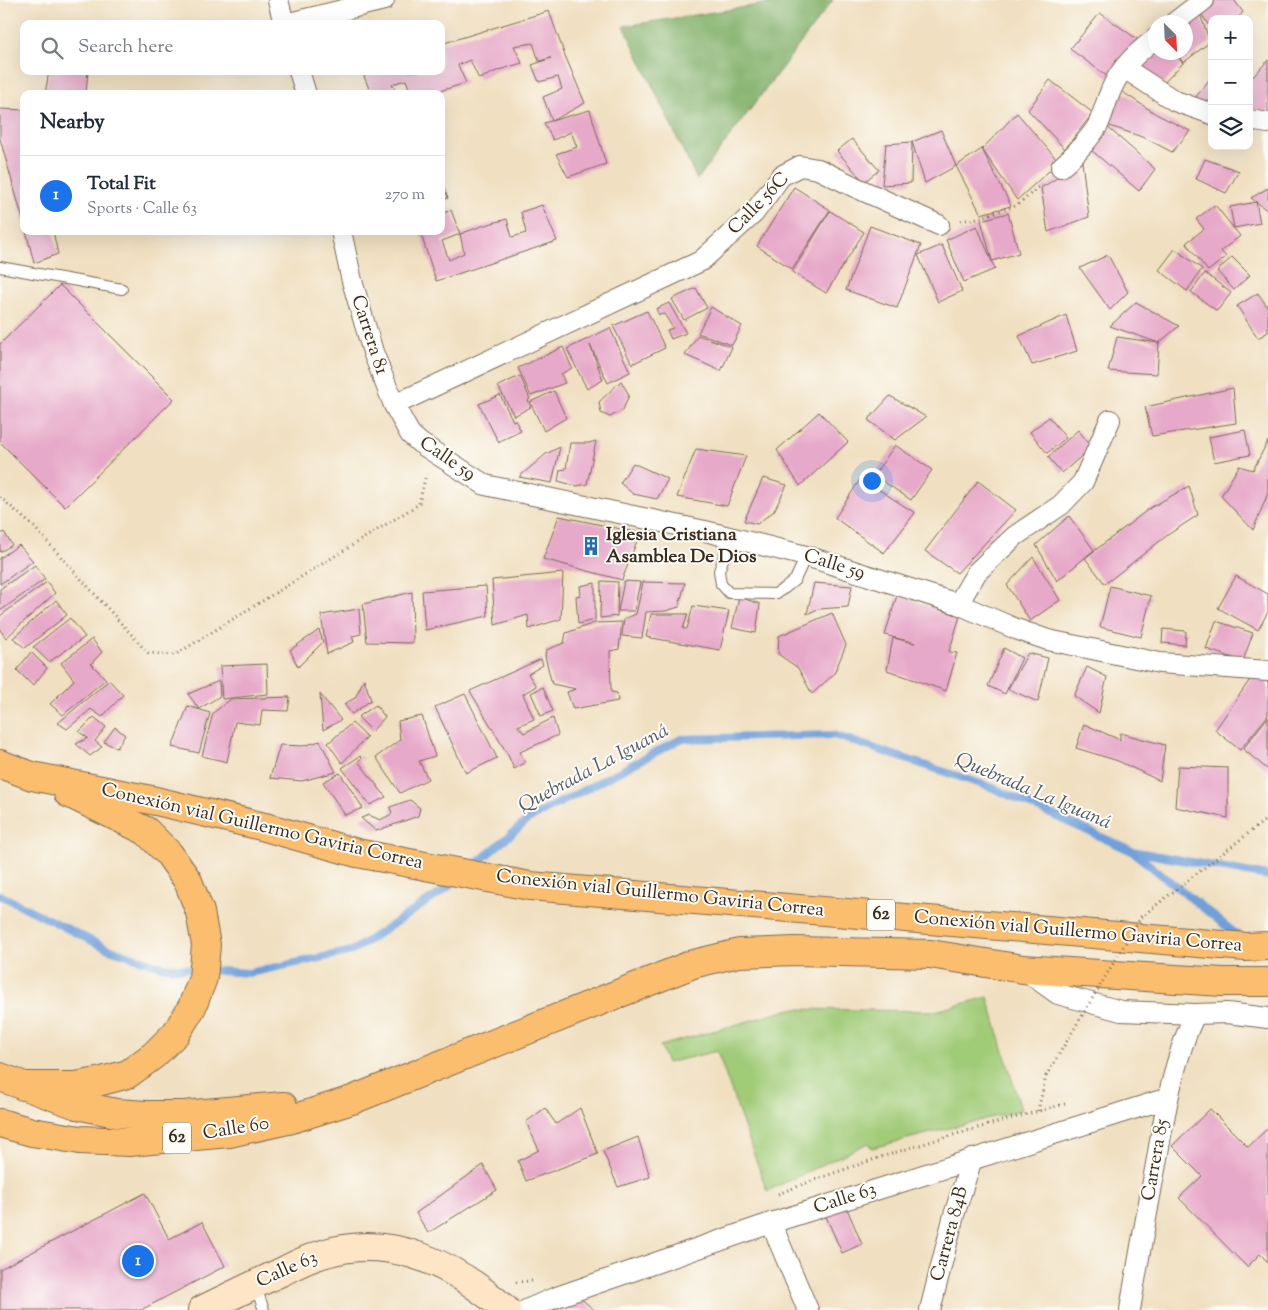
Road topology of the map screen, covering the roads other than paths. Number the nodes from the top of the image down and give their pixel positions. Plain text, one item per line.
1 (278, 0) edge
2 (384, 0) edge
3 (1204, 0) edge
4 (1184, 15) edge
5 (284, 20) edge
6 (302, 20) edge
7 (1148, 44) edge
8 (1124, 68) junction
9 (300, 75) edge
10 (305, 90) edge
11 (1208, 113) edge
12 (1253, 121) edge
13 (1268, 123) edge
14 (1061, 167) road end
15 (939, 225) road end
16 (342, 235) edge
17 (0, 267) edge
18 (122, 290) dead end
19 (394, 405) junction
20 (1110, 420) dead end
21 (410, 434) joint
22 (732, 537) junction
23 (806, 556) junction
24 (958, 604) junction
25 (1268, 671) edge
26 (0, 744) edge
27 (0, 764) edge
28 (32, 776) junction
29 (1268, 946) edge
30 (1023, 969) junction
31 (1268, 982) edge
32 (1195, 1014) junction
33 (1268, 1018) edge
34 (11, 1082) edge
35 (1168, 1098) junction
36 (352, 1100) junction
37 (0, 1122) edge
38 (972, 1159) junction
39 (771, 1223) junction
40 (255, 1284) junction
41 (202, 1310) edge
42 (264, 1310) edge
43 (506, 1310) edge
44 (526, 1310) edge
45 (808, 1310) edge
46 (930, 1310) edge
47 (1130, 1310) edge

1 - 5 street
2 - 6 street
3 - 4 street
7 - 8 street
8 - 11 street
8 - 14 street
9 - 10 street
12 - 13 street
15 - 19 street, Calle 56C
16 - 19 street, Carrera 81
17 - 18 lane
19 - 21 street, Carrera 81
20 - 24 street
21 - 22 street, Calle 59
22 - 23 street, Calle 59
22 - 23 lane
23 - 24 street, Calle 59
24 - 25 street, Calle 59
26 - 28 highway
27 - 28 highway, 62
28 - 29 highway, Conexión vial Guillermo Gaviria Correa / 62
28 - 34 highway
30 - 31 highway, Conexión vial Guillermo Gaviria Correa / 62
30 - 32 street
30 - 36 highway, Conexión vial Guillermo Gaviria Correa / 62
32 - 33 street
32 - 35 street, Carrera 85
34 - 36 highway
35 - 38 street, Calle 63
35 - 47 street, Carrera 85
36 - 37 highway, Calle 60 / 62
38 - 39 street, Calle 63
38 - 46 street, Carrera 84B
39 - 44 street, Calle 63
39 - 45 street
40 - 41 main road, Calle 63
40 - 42 lane
40 - 43 main road, Calle 63

